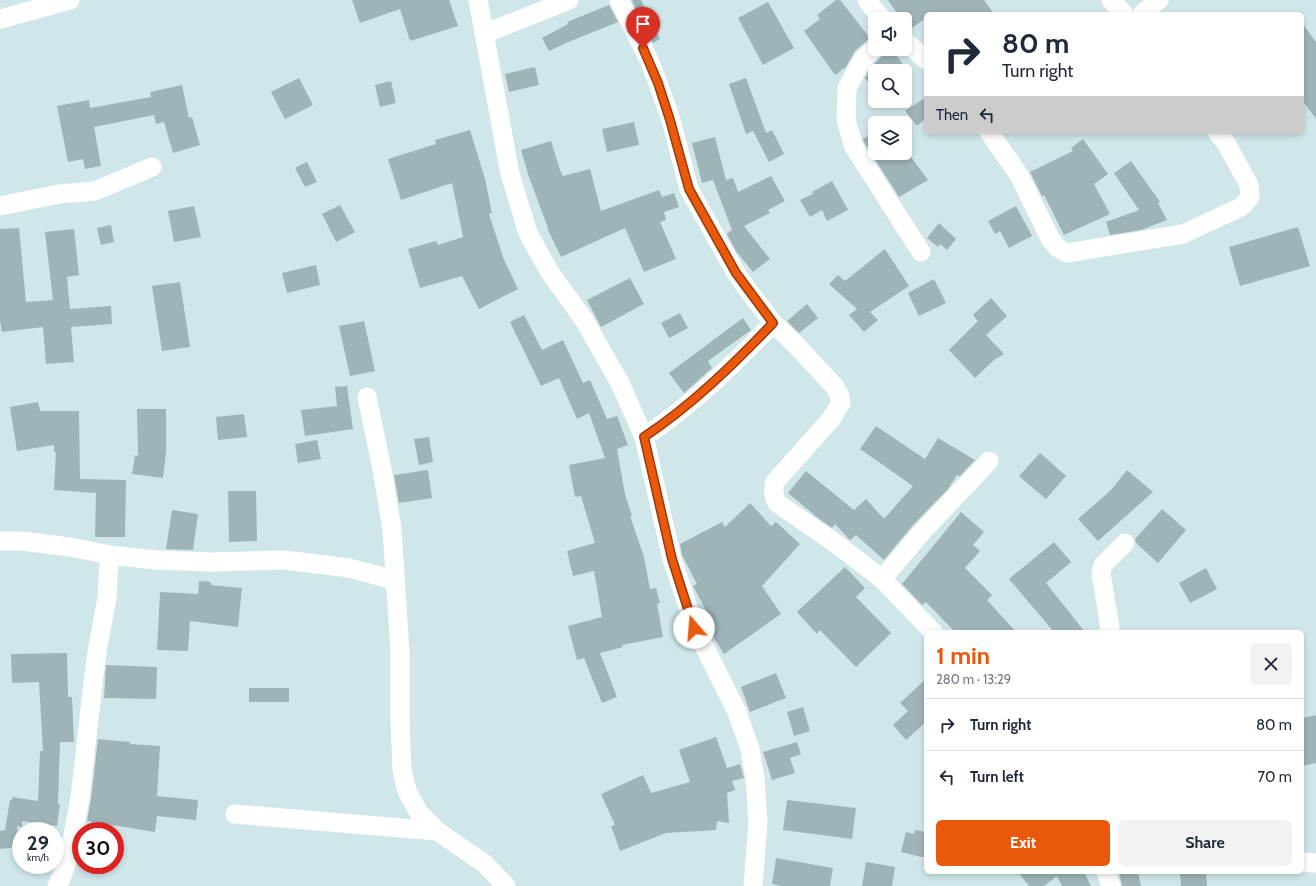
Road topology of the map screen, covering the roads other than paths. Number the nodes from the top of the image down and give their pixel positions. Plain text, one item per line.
1 (70, 0) edge
2 (478, 0) edge
3 (569, 0) edge
4 (619, 0) edge
5 (867, 0) edge
6 (1111, 0) edge
7 (1159, 0) edge
8 (875, 12) edge
9 (1122, 12) edge
10 (1144, 12) edge
11 (0, 19) edge
12 (484, 34) junction
13 (912, 47) edge
14 (868, 54) edge
15 (924, 58) edge
16 (990, 134) edge
17 (1219, 134) edge
18 (152, 167) dead end
19 (0, 206) edge
20 (920, 252) dead end
21 (773, 323) junction
22 (367, 397) dead end
23 (644, 437) junction
24 (989, 461) dead end
25 (0, 541) edge
26 (1125, 543) dead end
27 (110, 555) junction
28 (882, 579) junction
29 (394, 580) junction
30 (931, 630) edge
31 (1109, 630) edge
32 (235, 814) dead end
33 (437, 832) junction
34 (1304, 862) edge
35 (1316, 863) edge
36 (1107, 874) edge
37 (57, 886) edge
38 (506, 886) edge
39 (753, 886) edge
40 (1111, 886) edge

1 - 11 street
2 - 12 street
3 - 12 street
4 - 21 street
5 - 8 street
6 - 9 street
7 - 10 street
12 - 23 street
13 - 15 street
14 - 20 street
16 - 17 street
18 - 19 street
21 - 23 street
21 - 28 street
22 - 29 street
23 - 39 street
24 - 28 street
25 - 27 street
26 - 31 street
27 - 29 street
27 - 37 street
28 - 30 street
29 - 33 street
32 - 33 street
33 - 38 street
34 - 35 street
36 - 40 street

